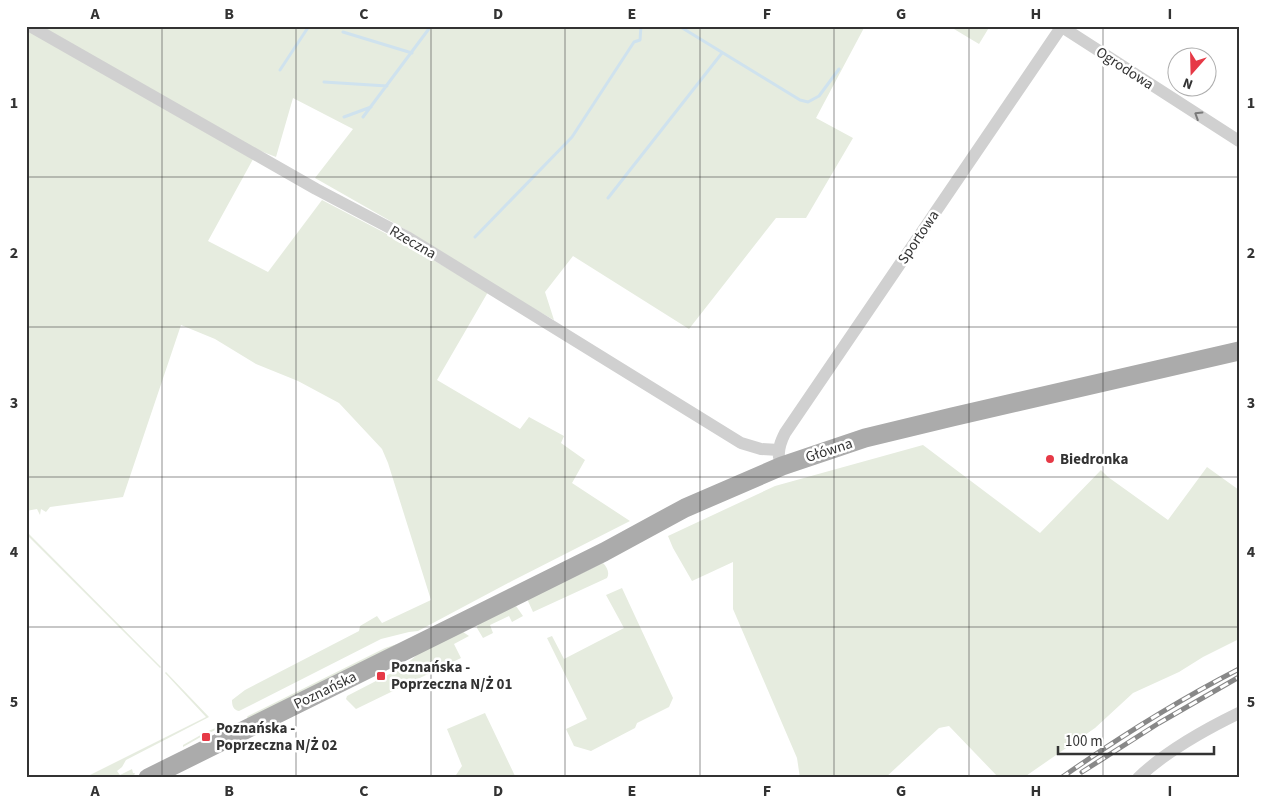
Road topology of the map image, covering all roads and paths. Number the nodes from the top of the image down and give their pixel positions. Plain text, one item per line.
1 (30, 26) edge
2 (1062, 27) edge
3 (1239, 141) edge
4 (1239, 351) edge
5 (780, 458) junction
6 (448, 630) joint
7 (1239, 712) edge
8 (148, 778) edge
9 (1138, 778) edge

1 - 5 street, Rzeczna
3 -> 2 street, Ogrodowa
2 - 5 street, Sportowa
4 - 5 main road, Główna
5 - 6 main road, Główna
6 - 8 main road, Poznańska
7 - 9 street

